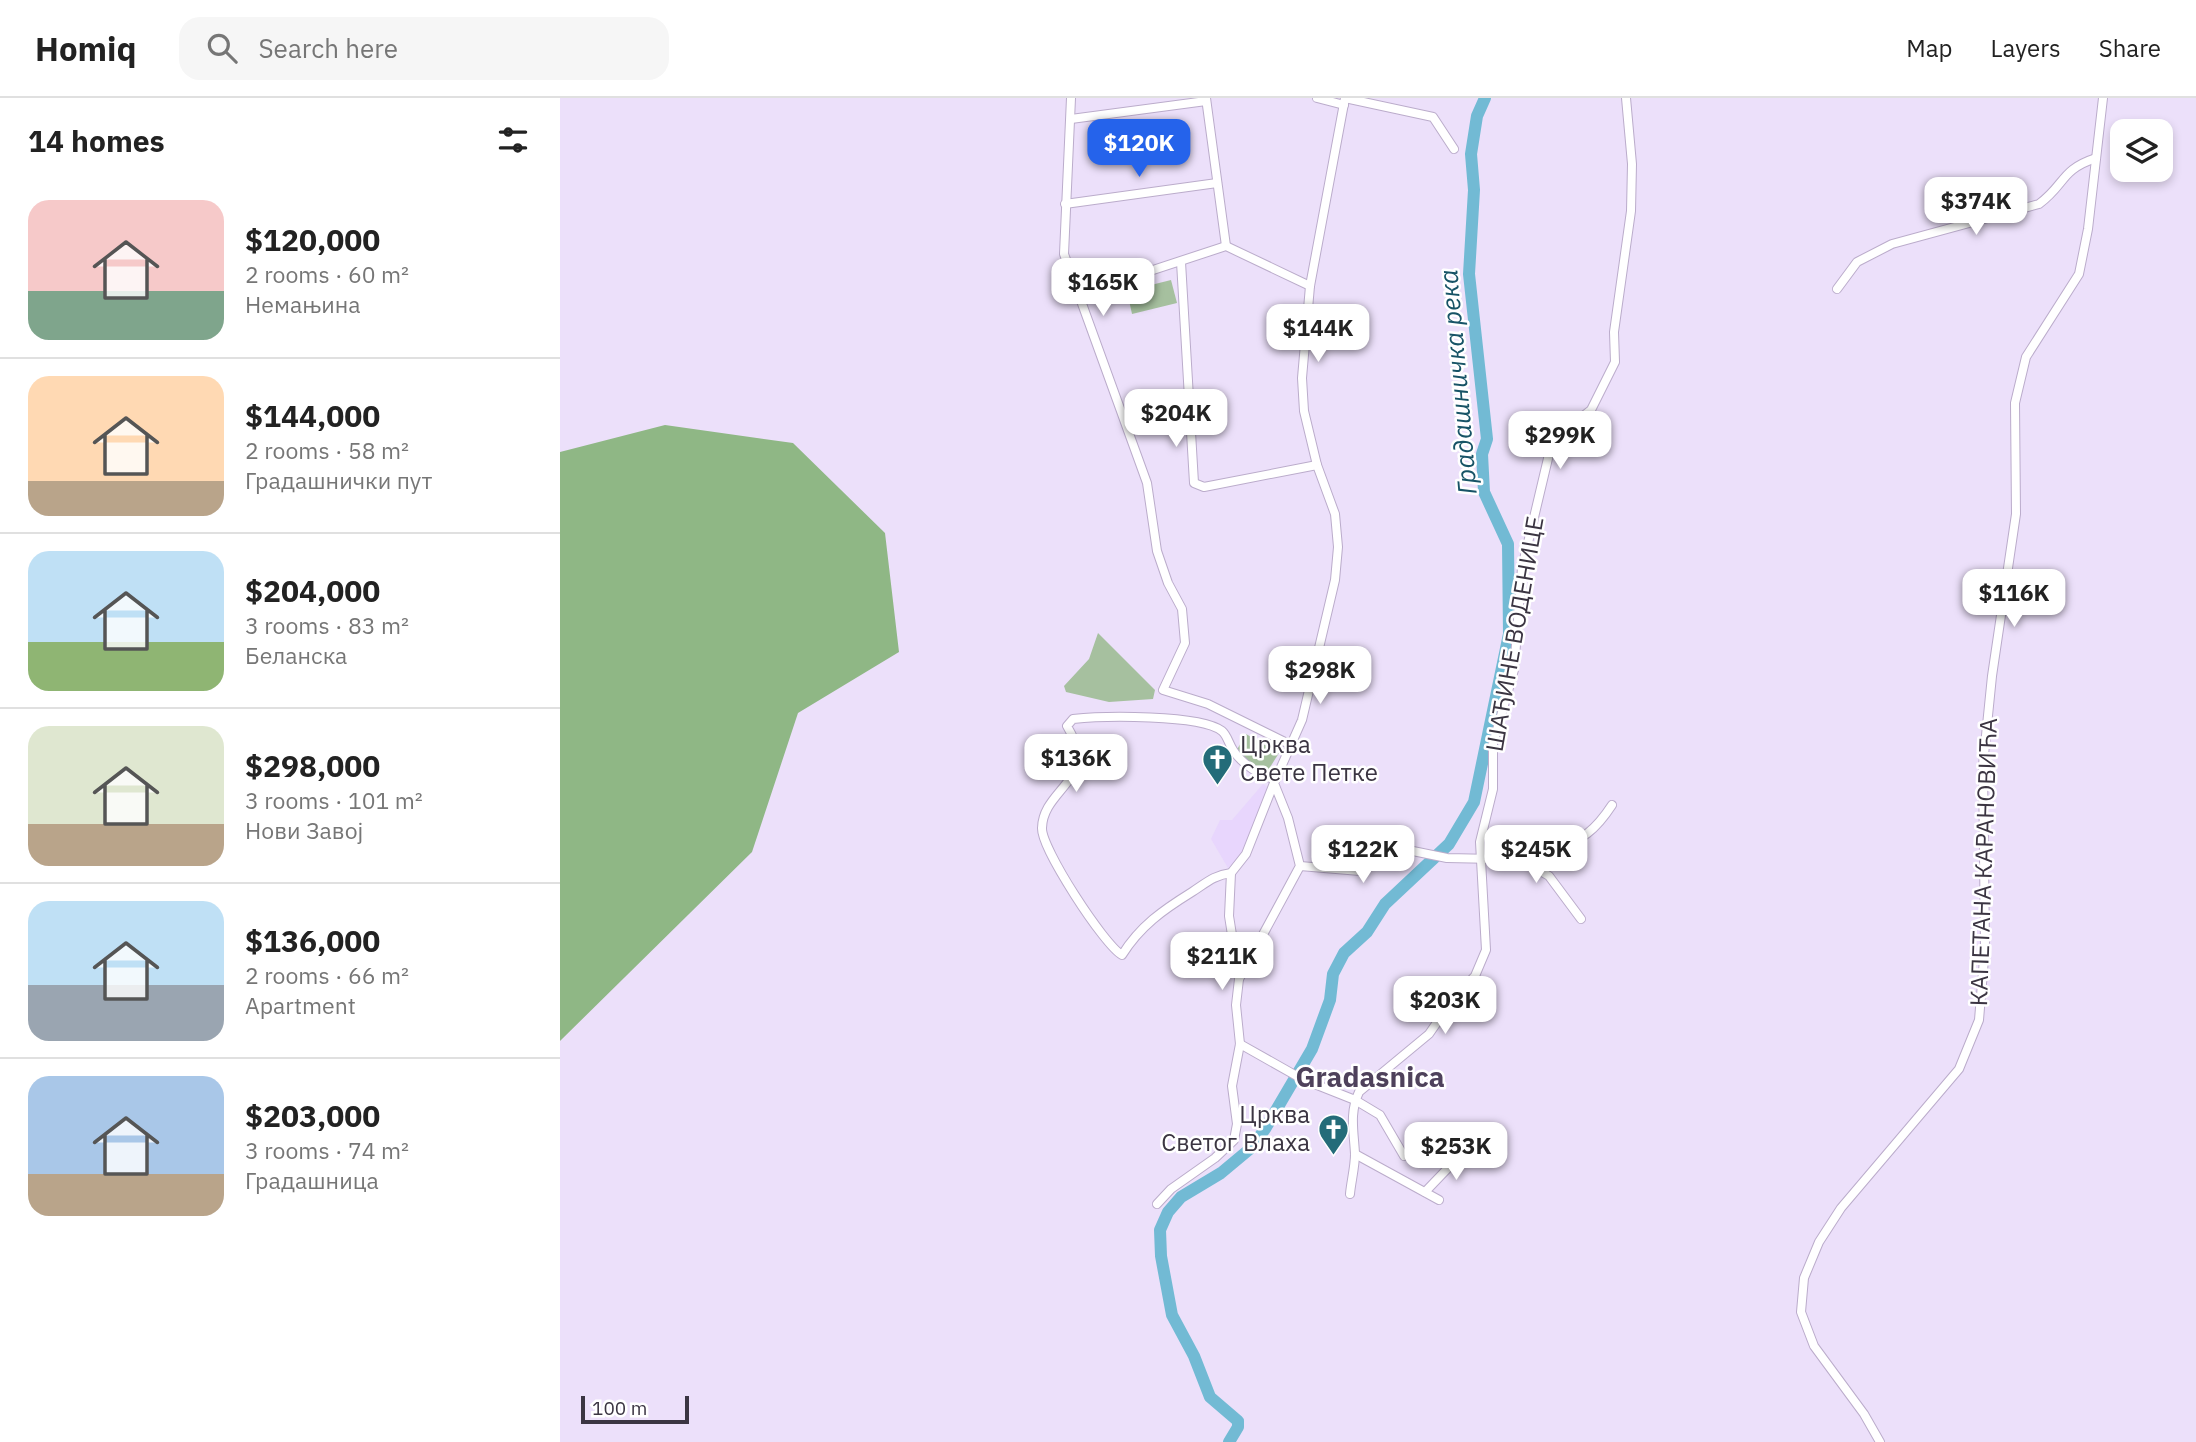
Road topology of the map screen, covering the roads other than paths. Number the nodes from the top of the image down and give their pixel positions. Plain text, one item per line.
1 (1071, 98) edge
2 (1317, 98) edge
3 (1626, 98) edge
4 (2103, 98) edge
5 (1206, 99) edge
6 (1345, 100) edge
7 (1071, 119) junction
8 (1454, 149) dead end
9 (2096, 158) junction
10 (1217, 183) junction
11 (1065, 204) junction
12 (1226, 246) junction
13 (1181, 262) junction
14 (1310, 286) junction
15 (1837, 289) dead end
16 (1077, 295) junction
17 (1317, 465) junction
18 (1292, 745) junction
19 (1275, 781) junction
20 (1612, 805) dead end
21 (1482, 860) junction
22 (1530, 865) junction
23 (1300, 866) junction
24 (1231, 873) junction
25 (1581, 919) dead end
26 (1239, 979) junction
27 (1240, 1044) junction
28 (1355, 1100) junction
29 (1451, 1151) dead end
30 (1355, 1154) junction
31 (1404, 1156) dead end
32 (1425, 1192) junction
33 (1350, 1194) dead end
34 (1439, 1200) dead end
35 (1157, 1203) dead end
36 (1880, 1442) edge

1 - 7 street
2 - 6 street
3 - 21 street, ШАЂИНЕ ВОДЕНИЦЕ
4 - 9 street, КАПЕТАНА КАРАНОВИЋА
5 - 7 street
5 - 10 street
6 - 8 street
6 - 14 street
7 - 11 street
9 - 15 street
9 - 36 street, КАПЕТАНА КАРАНОВИЋА
10 - 11 street
10 - 12 street
11 - 16 street
12 - 13 street
12 - 14 street
13 - 16 street
13 - 17 street
14 - 17 street
16 - 18 street
17 - 18 street
18 - 19 street
19 - 23 street
19 - 24 street
19 - 24 street
20 - 22 street
21 - 22 street
21 - 23 street
21 - 28 street, ШАЂИНЕ ВОДЕНИЦЕ
22 - 25 street
23 - 26 street
24 - 26 street
26 - 27 street
27 - 28 street
27 - 35 street
28 - 30 street
28 - 31 street
29 - 32 street
30 - 32 street
30 - 33 street
32 - 34 street

